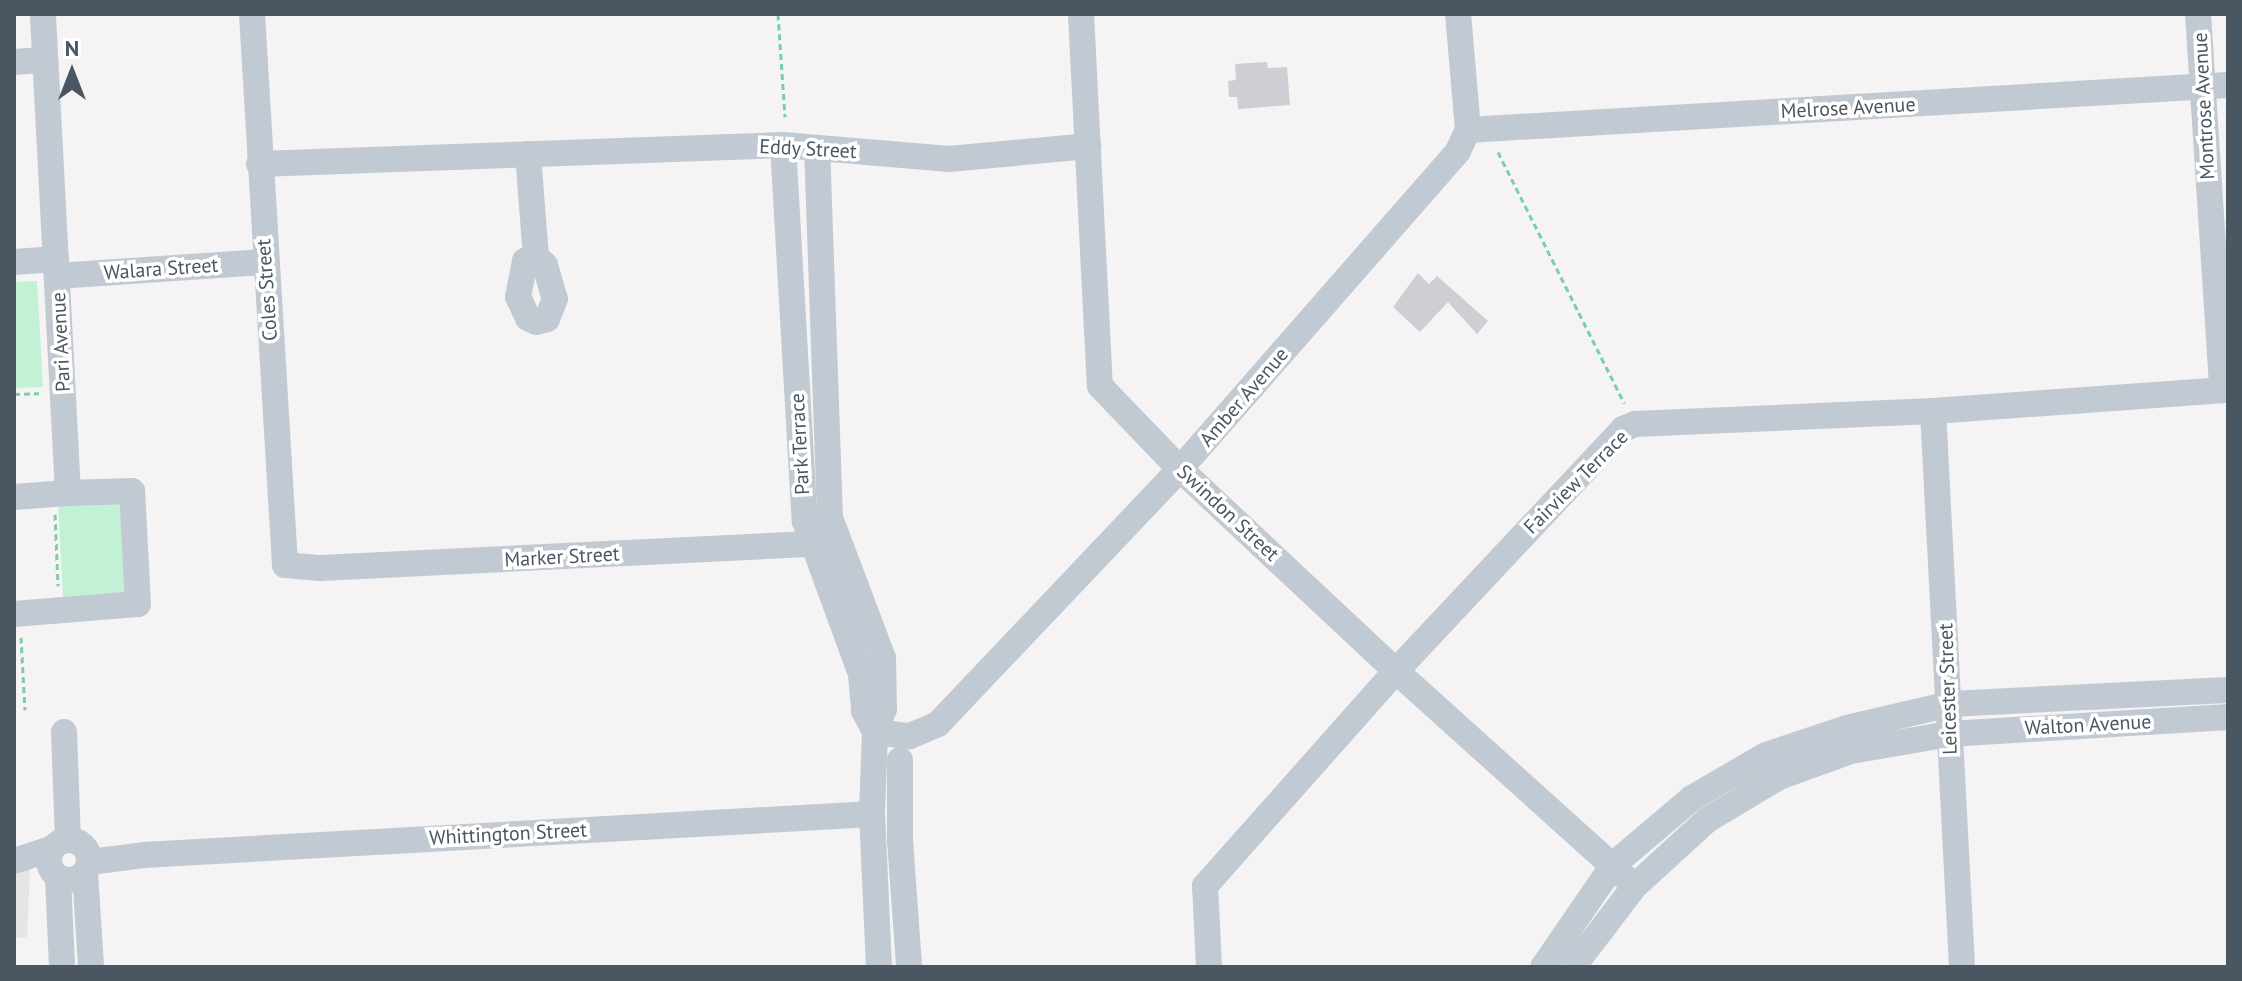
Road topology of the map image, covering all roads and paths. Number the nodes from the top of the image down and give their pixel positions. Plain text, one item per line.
1 (43, 14) edge
2 (252, 14) edge
3 (778, 14) edge
4 (1081, 14) edge
5 (1458, 14) edge
6 (2198, 14) edge
7 (45, 60) junction
8 (14, 62) edge
9 (2215, 86) edge
10 (785, 117) dead end
11 (1468, 130) junction
12 (783, 145) junction
13 (1088, 146) junction
14 (817, 149) junction
15 (1498, 152) dead end
16 (528, 154) junction
17 (259, 164) junction
18 (536, 257) dead end
19 (14, 262) edge
20 (265, 262) junction
21 (57, 268) junction
22 (2225, 390) edge
23 (1933, 411) junction
24 (1635, 424) junction
25 (1180, 469) junction
26 (61, 494) junction
27 (14, 497) edge
28 (838, 541) junction
29 (812, 547) junction
30 (285, 565) joint
31 (58, 610) junction
32 (17, 613) edge
33 (1396, 671) junction
34 (2228, 690) edge
35 (1950, 704) junction
36 (25, 710) dead end
37 (2228, 717) edge
38 (64, 732) dead end
39 (875, 732) junction
40 (1949, 734) junction
41 (900, 760) dead end
42 (872, 814) junction
43 (70, 859) junction
44 (14, 861) edge
45 (1613, 865) junction
46 (14, 868) edge
47 (1635, 886) junction
48 (906, 925) junction
49 (878, 926) junction
50 (62, 967) edge
51 (91, 967) edge
52 (879, 967) edge
53 (909, 967) edge
54 (1209, 967) edge
55 (1543, 967) edge
56 (1573, 967) edge
57 (1962, 967) edge

1 - 7 street, Pari Avenue
2 - 17 street, Coles Street
3 - 10 path
4 - 13 street, Swindon Street
5 - 11 street
6 - 9 street, Montrose Avenue
7 - 8 street
7 - 21 street, Pari Avenue
9 - 11 street, Melrose Avenue
9 - 22 street, Montrose Avenue
11 - 25 street, Amber Avenue
12 - 14 street, Eddy Street
12 - 16 street, Eddy Street
12 - 29 street, Park Terrace
13 - 14 street, Eddy Street
13 - 25 street, Swindon Street
14 - 28 street, Park Terrace
15 - 24 path
16 - 17 street, Eddy Street
16 - 18 street
17 - 20 street, Coles Street
19 - 21 street, Walara Street
20 - 21 street, Walara Street
20 - 30 street, Coles Street
21 - 26 street, Pari Avenue
22 - 23 street, Fairview Terrace
23 - 24 street, Fairview Terrace
23 - 35 street, Leicester Street
24 - 33 street, Fairview Terrace
25 - 33 street, Swindon Street
25 - 39 street, Amber Avenue
26 - 27 street
26 - 31 path
26 - 31 street
28 - 29 street, Marker Street
28 - 39 street, Park Terrace
29 - 30 street, Marker Street
29 - 39 street, Park Terrace
31 - 32 street
32 - 36 path
33 - 45 street, Swindon Street
33 - 54 street, Fairview Terrace
34 - 35 street, Walton Avenue
35 - 40 street, Leicester Street
35 - 45 street, Walton Avenue
37 - 40 street, Walton Avenue
38 - 43 street
39 - 42 street, Park Terrace
40 - 47 street, Walton Avenue
40 - 57 street, Leicester Street
41 - 48 street
42 - 43 street, Whittington Street
42 - 49 street, Park Terrace
43 - 44 street, Whittington Street
43 - 46 street, Whittington Street
43 - 50 street
43 - 51 street
45 - 47 street, Swindon Street
45 - 55 street, Walton Avenue
47 - 56 street, Walton Avenue
48 - 49 street
48 - 53 street
49 - 52 street, Park Terrace

